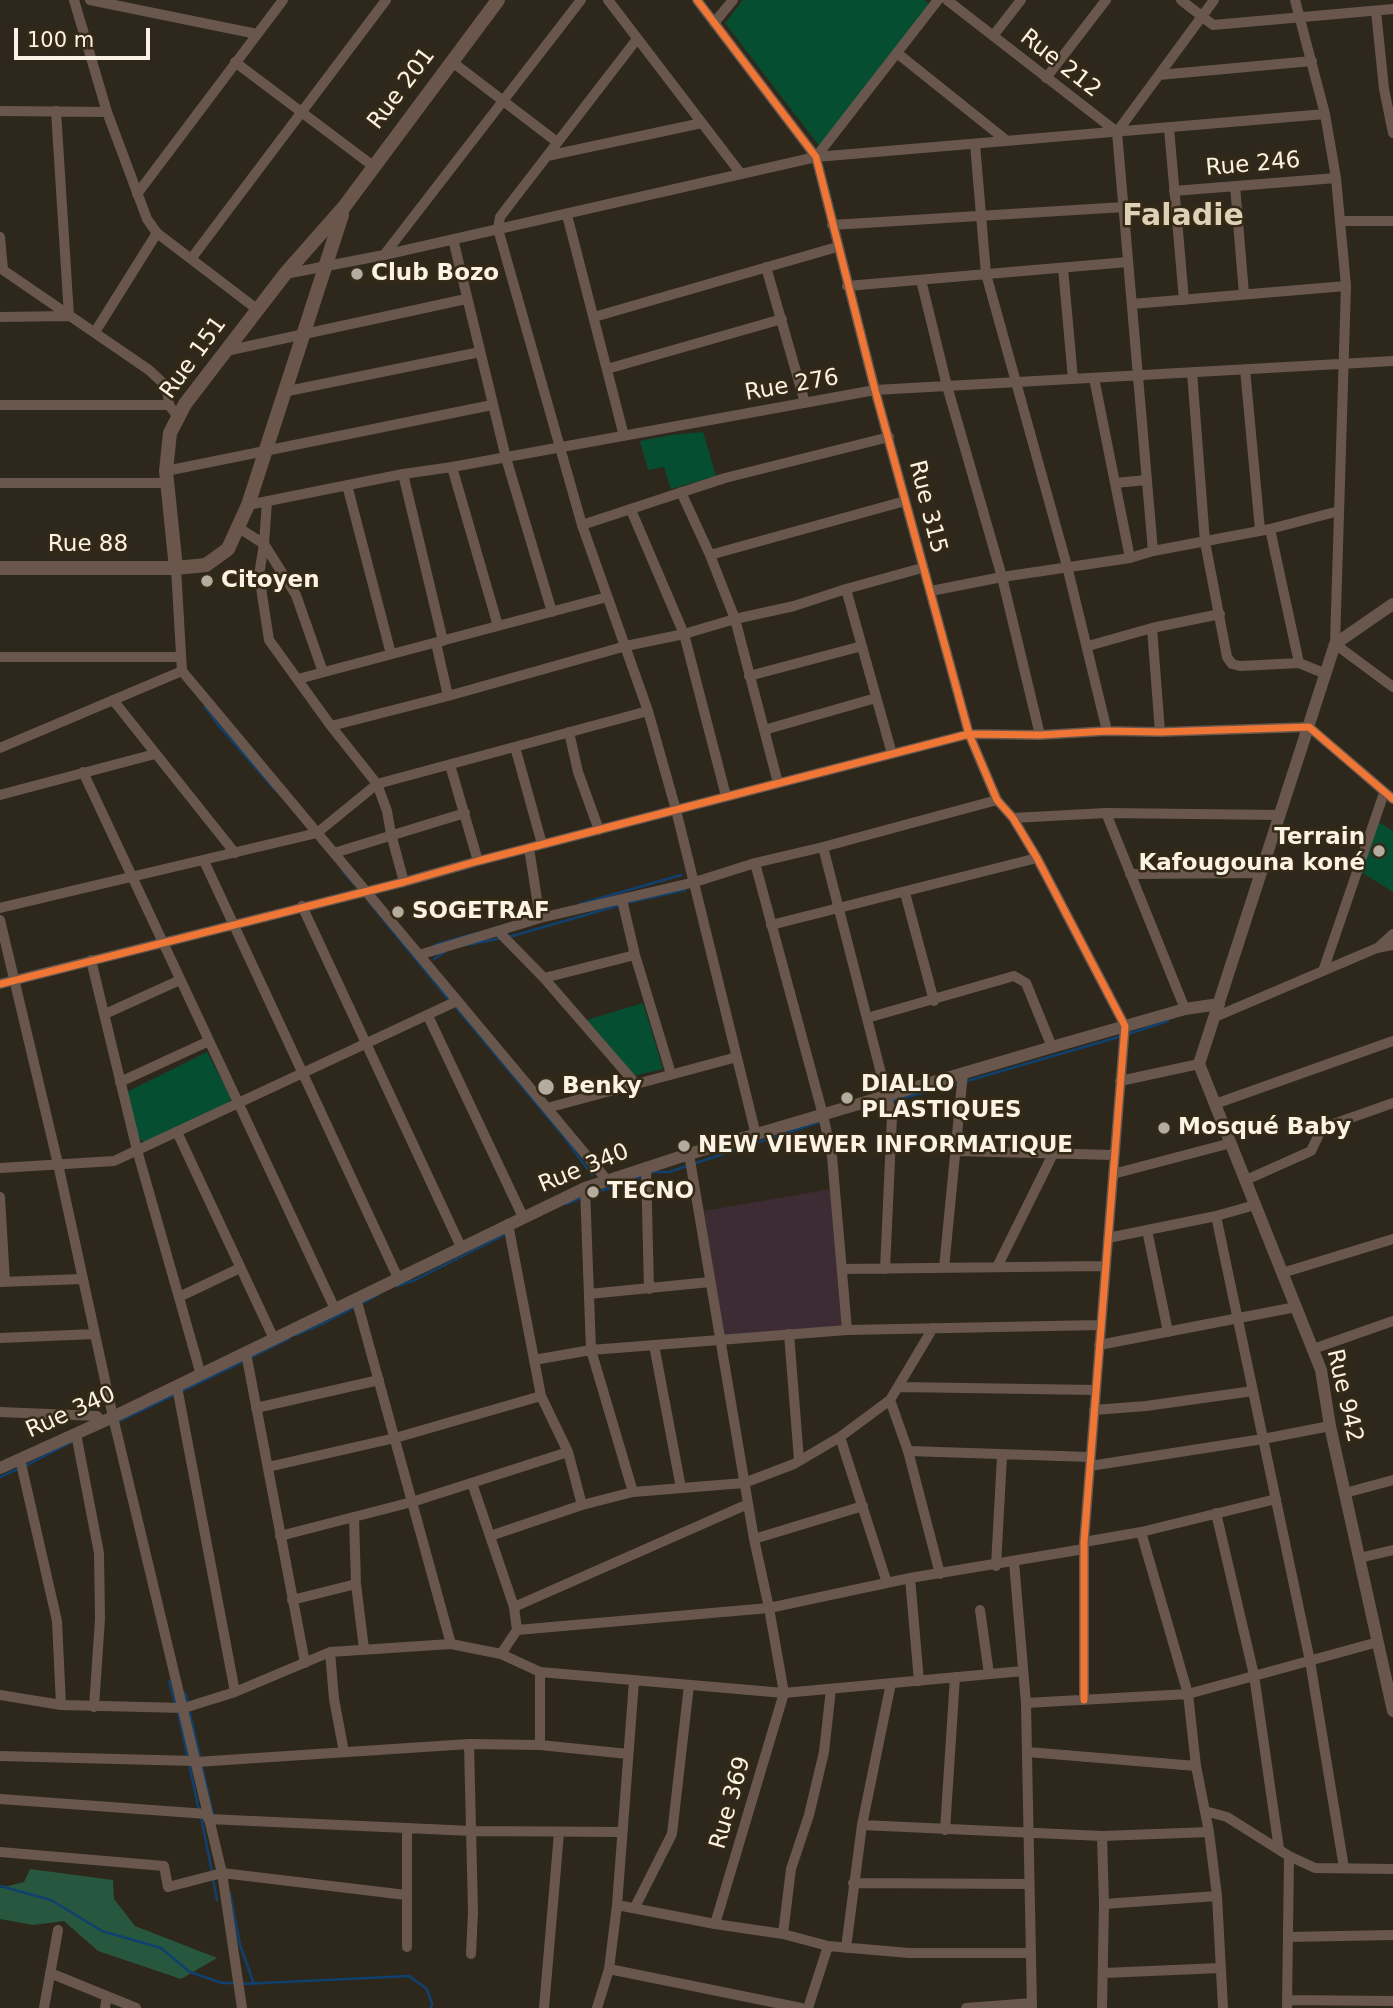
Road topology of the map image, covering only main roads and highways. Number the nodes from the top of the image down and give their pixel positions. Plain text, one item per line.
1 (498, 0) edge
2 (344, 207) junction
3 (0, 568) edge
4 (176, 568) junction

1 - 2 main road, Rue 201
2 - 4 main road, Rue 88
2 - 4 main road, Rue 151
3 - 4 main road, Rue 88

